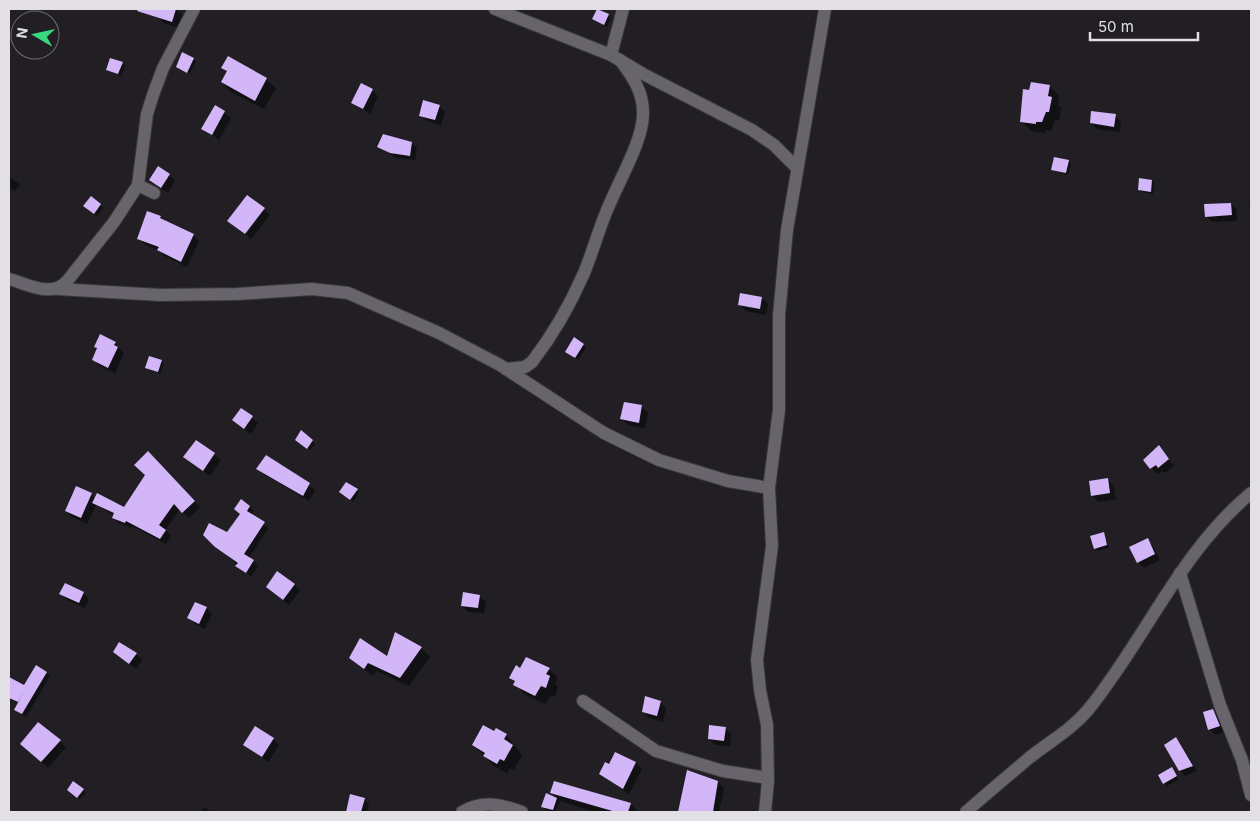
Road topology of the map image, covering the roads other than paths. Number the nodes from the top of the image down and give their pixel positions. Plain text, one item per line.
1 (194, 9) edge
2 (495, 9) edge
3 (623, 9) edge
4 (825, 9) edge
5 (615, 58) junction
6 (797, 168) junction
7 (138, 185) junction
8 (154, 193) dead end
9 (9, 279) edge
10 (58, 289) junction
11 (506, 369) junction
12 (769, 488) junction
13 (1251, 492) edge
14 (1180, 573) junction
15 (583, 701) dead end
16 (768, 778) junction
17 (1251, 795) edge
18 (462, 812) edge
19 (522, 812) edge
20 (765, 812) edge
21 (966, 812) edge

1 - 7 street
2 - 5 street
3 - 5 street
4 - 6 street
5 - 6 street
5 - 11 street
6 - 12 street
7 - 8 street
7 - 10 street
9 - 10 street
10 - 11 street
11 - 12 street
12 - 16 street
13 - 14 street
14 - 17 street
14 - 21 street
15 - 16 street
16 - 20 street
18 - 19 street

